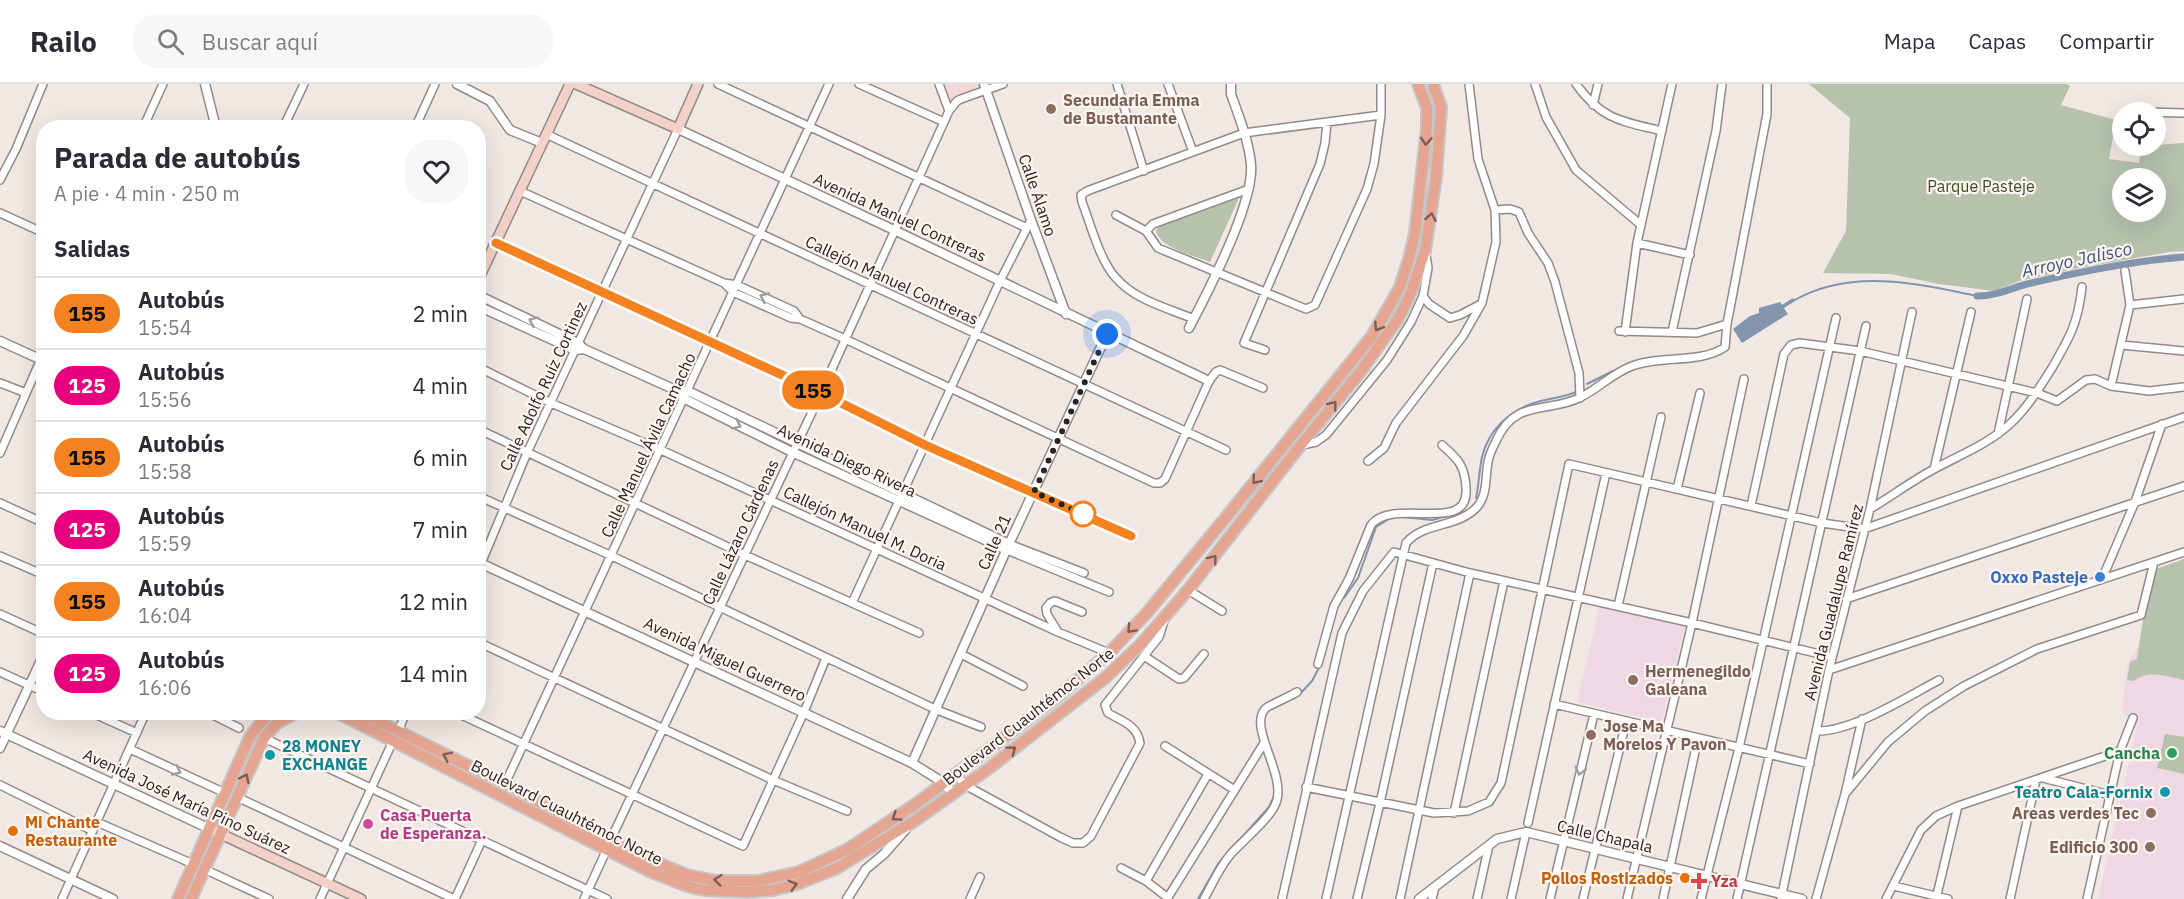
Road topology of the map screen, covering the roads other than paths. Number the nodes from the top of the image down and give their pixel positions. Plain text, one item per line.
1 (44, 84) edge
2 (163, 84) edge
3 (205, 84) edge
4 (304, 84) edge
5 (435, 84) edge
6 (457, 84) edge
7 (570, 84) edge
8 (576, 84) edge
9 (698, 84) edge
10 (718, 84) edge
11 (829, 84) edge
12 (860, 84) edge
13 (939, 84) edge
14 (1003, 84) edge
15 (1117, 84) edge
16 (1168, 84) edge
17 (1227, 84) edge
18 (1381, 84) edge
19 (1418, 84) edge
20 (1433, 84) edge
21 (1469, 84) edge
22 (1535, 84) edge
23 (1576, 84) edge
24 (1598, 84) edge
25 (1672, 84) edge
26 (1722, 84) edge
27 (1767, 84) edge
28 (985, 87) edge
29 (1593, 105) junction
30 (950, 111) junction
31 (2166, 113) edge
32 (2184, 113) edge
33 (1381, 115) junction
34 (147, 120) edge
35 (214, 120) edge
36 (288, 120) edge
37 (419, 120) edge
38 (944, 122) junction
39 (1327, 122) junction
40 (809, 126) junction
41 (678, 129) junction
42 (1662, 131) junction
43 (1244, 133) junction
44 (544, 139) junction
45 (1193, 152) junction
46 (1144, 171) junction
47 (919, 178) junction
48 (786, 179) junction
49 (0, 180) edge
50 (653, 184) junction
51 (1249, 189) junction
52 (520, 191) junction
53 (1495, 210) junction
54 (0, 213) edge
55 (1116, 214) dead end
56 (1029, 224) junction
57 (1641, 225) junction
58 (36, 229) edge
59 (894, 230) junction
60 (1146, 231) junction
61 (760, 234) junction
62 (627, 239) junction
63 (496, 243) junction
64 (1637, 243) junction
65 (1425, 251) junction
66 (1690, 255) junction
67 (486, 264) edge
68 (2126, 271) dead end
69 (1216, 272) junction
70 (1000, 281) junction
71 (869, 285) junction
72 (2082, 287) dead end
73 (735, 288) junction
74 (602, 292) junction
75 (1266, 293) junction
76 (1423, 296) junction
77 (486, 299) edge
78 (2027, 299) dead end
79 (2184, 299) edge
80 (1482, 303) junction
81 (2130, 305) junction
82 (486, 309) edge
83 (1912, 312) dead end
84 (1971, 312) dead end
85 (1066, 314) junction
86 (1836, 318) dead end
87 (1194, 319) junction
88 (1727, 324) junction
89 (1866, 326) dead end
90 (1189, 328) dead end
91 (1672, 332) junction
92 (976, 333) junction
93 (1107, 334) junction
94 (845, 339) junction
95 (0, 341) edge
96 (711, 343) junction
97 (2122, 345) junction
98 (579, 347) junction
99 (1830, 347) junction
100 (1265, 350) dead end
101 (1860, 351) junction
102 (2184, 351) edge
103 (36, 356) edge
104 (1902, 360) junction
105 (36, 371) edge
106 (486, 371) edge
107 (1956, 373) junction
108 (1744, 380) dead end
109 (1209, 381) junction
110 (0, 382) edge
111 (1084, 384) junction
112 (2009, 386) junction
113 (2112, 386) junction
114 (2184, 387) edge
115 (951, 388) junction
116 (1263, 388) dead end
117 (26, 393) junction
118 (821, 393) junction
119 (1700, 393) dead end
120 (2037, 393) junction
121 (686, 395) junction
122 (1580, 398) junction
123 (551, 403) junction
124 (1661, 417) dead end
125 (2184, 417) edge
126 (2162, 424) junction
127 (1187, 431) junction
128 (486, 433) edge
129 (1998, 434) junction
130 (1058, 438) junction
131 (3, 440) edge
132 (797, 442) junction
133 (925, 445) junction
134 (1442, 445) dead end
135 (1300, 446) junction
136 (661, 450) junction
137 (1226, 450) dead end
138 (792, 452) junction
139 (0, 453) edge
140 (527, 453) junction
141 (1368, 461) dead end
142 (1934, 469) junction
143 (1606, 473) junction
144 (1647, 482) junction
145 (2184, 486) edge
146 (1677, 489) junction
147 (1034, 492) junction
148 (901, 496) junction
149 (1719, 499) junction
150 (486, 500) edge
151 (771, 500) junction
152 (2135, 502) junction
153 (0, 503) edge
154 (636, 504) junction
155 (1464, 505) junction
156 (1751, 506) junction
157 (505, 508) junction
158 (1476, 509) junction
159 (1870, 510) junction
160 (1791, 516) junction
161 (36, 519) edge
162 (1822, 523) junction
163 (1864, 528) junction
164 (1131, 536) dead end
165 (1008, 547) junction
166 (879, 549) junction
167 (486, 552) edge
168 (2184, 552) edge
169 (745, 555) junction
170 (1403, 555) junction
171 (0, 556) edge
172 (612, 556) junction
173 (2154, 562) junction
174 (1432, 563) junction
175 (486, 569) edge
176 (36, 572) edge
177 (1084, 573) dead end
178 (1470, 573) junction
179 (2102, 579) junction
180 (1504, 581) junction
181 (1188, 590) junction
182 (1544, 591) junction
183 (1109, 592) dead end
184 (1577, 598) junction
185 (986, 599) junction
186 (1846, 599) junction
187 (852, 603) junction
188 (1618, 606) junction
189 (720, 608) junction
190 (585, 611) junction
191 (1222, 611) dead end
192 (1082, 612) dead end
193 (0, 614) edge
194 (1166, 616) junction
195 (1692, 623) junction
196 (36, 630) edge
197 (1058, 632) junction
198 (919, 633) dead end
199 (1763, 641) junction
200 (1324, 645) junction
201 (486, 646) edge
202 (1794, 649) junction
203 (1336, 652) junction
204 (1109, 653) junction
205 (961, 654) junction
206 (1204, 654) dead end
207 (1144, 656) junction
208 (1832, 657) junction
209 (826, 658) junction
210 (695, 662) junction
211 (1318, 664) dead end
212 (1829, 670) junction
213 (36, 671) edge
214 (0, 672) edge
215 (555, 678) junction
216 (1939, 680) dead end
217 (29, 686) junction
218 (1023, 686) dead end
219 (36, 689) edge
220 (1297, 692) dead end
221 (1554, 704) junction
222 (937, 710) junction
223 (804, 712) junction
224 (1594, 714) junction
225 (2133, 718) dead end
226 (1862, 719) junction
227 (108, 720) edge
228 (143, 720) edge
229 (223, 720) edge
230 (264, 720) edge
231 (283, 720) edge
232 (356, 720) edge
233 (371, 720) edge
234 (402, 720) edge
235 (472, 720) edge
236 (1626, 722) junction
237 (981, 727) dead end
238 (239, 728) dead end
239 (663, 729) junction
240 (1666, 731) junction
241 (1816, 731) junction
242 (3, 733) edge
243 (137, 733) junction
244 (395, 736) junction
245 (264, 738) junction
246 (1698, 738) junction
247 (1264, 742) junction
248 (524, 745) junction
249 (1165, 746) dead end
250 (0, 748) edge
251 (1739, 748) junction
252 (130, 749) junction
253 (2120, 751) junction
254 (1770, 755) junction
255 (912, 763) junction
256 (1810, 764) junction
257 (956, 774) junction
258 (1209, 774) junction
259 (2039, 778) junction
260 (773, 780) junction
261 (944, 783) junction
262 (113, 784) junction
263 (505, 784) junction
264 (965, 785) junction
265 (0, 786) edge
266 (1306, 786) junction
267 (371, 789) junction
268 (1233, 789) junction
269 (225, 793) junction
270 (633, 794) junction
271 (952, 794) junction
272 (1845, 794) junction
273 (2110, 795) junction
274 (237, 796) junction
275 (1349, 796) junction
276 (1380, 802) junction
277 (1958, 806) junction
278 (847, 811) dead end
279 (1419, 811) junction
280 (1454, 813) junction
281 (97, 822) junction
282 (913, 822) junction
283 (1527, 827) junction
284 (208, 828) junction
285 (93, 831) junction
286 (220, 833) junction
287 (482, 840) junction
288 (1562, 842) junction
289 (609, 844) junction
290 (1489, 845) junction
291 (0, 846) edge
292 (345, 848) junction
293 (1594, 848) junction
294 (1636, 859) junction
295 (193, 864) junction
296 (1669, 867) junction
297 (1121, 868) dead end
298 (204, 869) junction
299 (1706, 874) junction
300 (980, 877) dead end
301 (71, 880) junction
302 (1146, 881) junction
303 (328, 883) junction
304 (1741, 884) junction
305 (1435, 886) junction
306 (1894, 886) junction
307 (588, 890) junction
308 (1782, 896) edge
309 (1167, 898) edge
310 (1937, 898) edge
311 (62, 899) edge
312 (113, 899) edge
313 (178, 899) edge
314 (190, 899) edge
315 (269, 899) edge
316 (320, 899) edge
317 (361, 899) edge
318 (454, 899) edge
319 (584, 899) edge
320 (607, 899) edge
321 (847, 899) edge
322 (970, 899) edge
323 (1204, 899) edge
324 (1282, 899) edge
325 (1326, 899) edge
326 (1357, 899) edge
327 (1400, 899) edge
328 (1419, 899) edge
329 (1432, 899) edge
330 (1477, 899) edge
331 (1511, 899) edge
332 (1550, 899) edge
333 (1582, 899) edge
334 (1627, 899) edge
335 (1663, 899) edge
336 (1701, 899) edge
337 (1737, 899) edge
338 (1802, 899) edge
339 (1816, 899) edge
340 (1887, 899) edge
341 (1948, 899) edge
342 (2010, 899) edge
343 (2087, 899) edge

1 - 49 street
2 - 34 street
3 - 35 street
4 - 36 street
5 - 37 street
6 - 44 street
7 - 44 main road
8 - 41 main road, Avenida Manuel Contreras
9 - 41 main road, Calle Adolfo Ruíz Cortinez
10 - 40 street
11 - 40 street, Calle Manuel Ávila Camacho
12 - 38 street
13 - 30 street
14 - 28 street, Calle Lázaro Cárdenas
15 - 46 street
16 - 45 street
17 - 43 street
18 - 33 street
19 -> 204 main road, Boulevard Cuauhtémoc Norte
65 -> 20 main road, Boulevard Cuauhtémoc Norte
21 - 53 street
22 - 57 street
23 - 29 street
24 - 29 street
25 - 42 street
26 - 66 street
27 - 88 street
28 - 30 street, Calle Lázaro Cárdenas
28 - 56 street, Calle Álamo
29 - 42 street
30 - 38 street, Calle Lázaro Cárdenas
31 - 32 street
33 - 39 street
33 - 75 street
38 - 47 street, Calle Lázaro Cárdenas
39 - 43 street
39 - 75 street
40 - 47 street
40 - 48 street, Calle Manuel Ávila Camacho
41 - 48 street, Avenida Manuel Contreras
41 - 50 street, Calle Adolfo Ruíz Cortinez
42 - 57 street
43 - 45 street
43 - 51 street
44 - 50 street, Callejón Manuel Contreras
44 - 52 main road
45 - 46 street
46 - 87 street
47 - 56 street
47 - 59 street, Calle Lázaro Cárdenas
48 - 59 street, Avenida Manuel Contreras
48 - 61 street, Calle Manuel Ávila Camacho
50 - 61 street, Callejón Manuel Contreras
50 - 62 street, Calle Adolfo Ruíz Cortinez
51 - 60 street
51 - 69 street
52 - 62 street
52 - 63 main road
53 - 80 street
53 - 122 street
54 - 58 street
55 - 60 street
56 - 70 street
56 - 85 street, Calle Álamo
57 - 64 street
59 - 70 street, Avenida Manuel Contreras
59 - 71 street, Calle Lázaro Cárdenas
60 - 69 street
61 - 71 street, Callejón Manuel Contreras
61 - 73 street, Calle Manuel Ávila Camacho
62 - 73 street
62 - 74 street, Calle Adolfo Ruíz Cortinez
63 - 67 main road
63 - 74 street
64 - 66 street
64 - 91 street
65 - 76 street
135 -> 65 main road, Boulevard Cuauhtémoc Norte
66 - 91 street
68 - 81 street
69 - 75 street
69 - 87 street
70 - 85 street, Avenida Manuel Contreras
70 - 92 street
71 - 92 street, Callejón Manuel Contreras
71 - 94 street, Calle Lázaro Cárdenas
72 - 120 street
73 - 94 street
73 - 96 street, Calle Manuel Ávila Camacho
74 - 96 street
74 - 98 street, Calle Adolfo Ruíz Cortinez
75 - 100 street
76 - 80 street
76 - 135 street
98 -> 77 street, Avenida Diego Rivera
78 - 112 street
79 - 81 street
80 - 141 street
81 - 97 street
82 - 98 street, Avenida Diego Rivera
83 - 104 street, Avenida Guadalupe Ramírez
84 - 107 street
85 - 93 street, Avenida Manuel Contreras
86 - 99 street
87 - 90 street
88 - 91 street
88 - 122 street
89 - 101 street
92 - 111 street, Callejón Manuel Contreras
92 - 115 street
93 - 109 street, Avenida Manuel Contreras
93 - 111 street, Calle 21
94 - 115 street
94 - 118 street, Calle Lázaro Cárdenas
95 - 103 street
96 - 118 street
96 - 121 street, Calle Manuel Ávila Camacho
97 - 102 street
97 - 113 street
98 - 121 street, Avenida Diego Rivera
98 - 123 street, Calle Adolfo Ruíz Cortinez
99 - 101 street
99 - 156 street
99 - 160 street
101 - 104 street
101 - 162 street
104 - 107 street
104 - 159 street, Avenida Guadalupe Ramírez
105 - 117 street
106 - 123 street, Callejón Manuel M. Doria
107 - 112 street
107 - 142 street
108 - 149 street
109 - 116 street
109 - 127 street
110 - 117 street
111 - 127 street, Callejón Manuel Contreras
111 - 130 street, Calle 21
112 - 120 street
112 - 129 street
113 - 114 street
113 - 120 street
115 - 130 street
115 - 133 street
117 - 131 street
118 - 132 street, Calle Lázaro Cárdenas
118 - 133 street
119 - 146 street
120 - 129 street
121 - 132 street, Avenida Diego Rivera
121 - 136 street, Calle Manuel Ávila Camacho
121 -> 138 street, Avenida Diego Rivera
122 - 158 street
123 - 136 street, Callejón Manuel M. Doria
123 - 140 street, Calle Adolfo Ruíz Cortinez
124 - 144 street
125 - 126 street
126 - 152 street
126 - 163 street
127 - 130 street
127 - 137 street, Callejón Manuel Contreras
128 - 140 street
129 - 142 street
130 - 147 street, Calle 21
131 - 139 street
132 - 138 street, Calle Lázaro Cárdenas
132 - 148 street, Avenida Diego Rivera
133 - 147 street
133 - 148 street
134 - 155 street
181 -> 135 main road, Boulevard Cuauhtémoc Norte
136 - 151 street, Callejón Manuel M. Doria
136 - 154 street, Calle Manuel Ávila Camacho
138 - 148 street, Avenida Diego Rivera
138 - 151 street, Calle Lázaro Cárdenas
140 - 154 street
140 - 157 street, Calle Adolfo Ruíz Cortinez
142 - 159 street
143 - 144 street
143 - 182 street
143 - 184 street
144 - 146 street
144 - 188 street
145 - 152 street
146 - 149 street
147 - 164 street
147 - 165 street, Calle 21
148 - 165 street, Avenida Diego Rivera
148 - 166 street
149 - 156 street
149 - 195 street
150 - 157 street
151 - 166 street, Callejón Manuel M. Doria
151 - 169 street, Calle Lázaro Cárdenas
152 - 179 street
152 - 186 street
153 - 161 street
154 - 169 street
154 - 172 street, Calle Manuel Ávila Camacho
155 - 158 street
155 - 200 street
156 - 160 street
157 - 167 street, Calle Adolfo Ruíz Cortinez
157 - 172 street
158 - 170 street
159 - 163 street, Avenida Guadalupe Ramírez
160 - 162 street
160 - 199 street
162 - 163 street
162 - 202 street
163 - 186 street, Avenida Guadalupe Ramírez
165 - 177 street
165 - 183 street
165 - 185 street, Calle 21
166 - 185 street, Callejón Manuel M. Doria
166 - 187 street
168 - 173 street
169 - 187 street
169 - 189 street, Calle Lázaro Cárdenas
170 - 174 street
170 - 203 street
170 - 275 street
171 - 176 street
172 - 189 street
172 - 190 street, Calle Manuel Ávila Camacho
173 - 179 street
173 - 272 street
174 - 178 street
174 - 276 street
175 - 190 street, Avenida Miguel Guerrero
178 - 180 street
178 - 279 street
179 - 212 street
180 - 182 street
180 - 280 street
181 - 191 street
181 - 194 main road, Boulevard Cuauhtémoc Norte
182 - 184 street
182 - 280 street
184 - 188 street
184 - 221 street
185 - 197 street, Callejón Manuel M. Doria
185 - 205 street, Calle 21
186 - 208 street, Avenida Guadalupe Ramírez
187 - 198 street
188 - 195 street
189 - 209 street
189 - 210 street, Calle Lázaro Cárdenas
190 - 210 street, Avenida Miguel Guerrero
190 - 215 street, Calle Manuel Ávila Camacho
192 - 197 street
193 - 196 street
194 - 207 street
264 -> 194 main road, Boulevard Cuauhtémoc Norte
195 - 199 street
195 - 240 street
197 - 204 street, Callejón Manuel M. Doria
199 - 202 street
199 - 251 street
200 - 203 street
200 - 211 street
201 - 215 street
202 - 208 street
202 - 254 street
203 - 266 street
204 - 257 main road, Boulevard Cuauhtémoc Norte
205 - 218 street
205 - 222 street, Calle 21
206 - 207 street
207 - 264 street
208 - 212 street, Avenida Guadalupe Ramírez
209 - 222 street
209 - 223 street
210 - 223 street, Avenida Miguel Guerrero
210 - 239 street, Calle Lázaro Cárdenas
212 - 241 street, Avenida Guadalupe Ramírez
213 - 217 street
214 - 217 street
215 - 239 street
215 - 248 street, Calle Manuel Ávila Camacho
216 - 226 street
217 - 219 street
217 - 242 street
220 - 247 street
221 - 224 street
221 - 283 street
222 - 237 street
222 - 255 street, Calle 21
223 - 255 street, Avenida Miguel Guerrero
223 - 260 street
224 - 236 street
224 -> 288 street
225 - 253 street
226 - 241 street
226 - 272 street
227 - 243 street
228 - 243 street
229 - 238 street
230 - 269 main road
231 - 245 main road
232 - 244 main road, Boulevard Cuauhtémoc Norte
233 - 244 main road, Boulevard Cuauhtémoc Norte
234 - 244 street
235 - 248 street
236 - 240 street
236 - 293 street
239 - 260 street
239 - 270 street, Calle Lázaro Cárdenas
240 - 246 street
240 - 294 street
241 - 256 street, Avenida Guadalupe Ramírez
242 - 250 street
242 - 262 street, Avenida José María Pino Suárez
243 - 252 street
263 -> 244 main road, Boulevard Cuauhtémoc Norte
244 - 267 street
244 - 289 main road, Boulevard Cuauhtémoc Norte
245 - 267 street
274 -> 245 main road
246 - 251 street
246 - 296 street
247 - 268 street
247 - 323 street
248 - 263 street, Calle Manuel Ávila Camacho
248 - 270 street
249 - 258 street
251 - 254 street
251 - 299 street
252 - 262 street
252 -> 269 street
253 - 259 street
253 - 273 street
254 - 256 street
254 - 304 street
255 - 261 street, Avenida Miguel Guerrero
256 - 308 street, Avenida Guadalupe Ramírez
257 - 261 main road, Boulevard Cuauhtémoc Norte
257 - 264 street
258 - 268 street
258 - 302 street
259 - 273 street
259 - 277 street
259 - 342 street
260 - 270 street
260 - 278 street
261 - 271 street, Avenida Miguel Guerrero
261 -> 289 main road, Boulevard Cuauhtémoc Norte
262 - 281 street
262 - 284 street, Avenida José María Pino Suárez
263 - 289 main road, Boulevard Cuauhtémoc Norte
264 - 271 main road, Boulevard Cuauhtémoc Norte
265 - 285 street
266 - 275 street
266 - 324 street
267 - 287 street
267 - 292 street
268 - 309 street
269 - 284 main road
270 - 289 street, Calle Lázaro Cárdenas
271 - 282 main road, Boulevard Cuauhtémoc Norte
272 - 339 street
273 - 343 street
274 - 286 main road
274 - 292 street
275 - 276 street
275 - 325 street
276 - 279 street
276 - 326 street
277 - 306 street
277 - 310 street
279 - 280 street
279 - 327 street
281 - 285 street
281 - 295 street
289 -> 282 main road, Boulevard Cuauhtémoc Norte
282 - 321 street
283 - 288 street, Calle Chapala
283 - 290 street
283 - 331 street
284 - 286 main road, Avenida José María Pino Suárez
284 - 295 main road
285 - 301 street
286 - 298 main road
286 - 303 main road, Avenida José María Pino Suárez
287 - 307 street
287 - 318 street
288 - 293 street, Calle Chapala
288 - 332 street
289 - 307 street, Calle Lázaro Cárdenas
290 - 305 street
290 - 330 street
291 - 301 street
292 - 303 street
292 - 318 street
293 - 294 street, Calle Chapala
293 - 333 street
294 - 296 street, Calle Chapala
294 - 334 street
295 - 313 main road
296 - 299 street, Calle Chapala
296 - 335 street
297 - 302 street
298 - 314 main road
298 - 315 street
299 - 304 street, Calle Chapala
299 - 336 street
300 - 322 street
301 - 311 street
301 - 312 street
302 - 309 street
303 - 316 street
303 - 317 main road, Avenida José María Pino Suárez
304 - 308 street, Calle Chapala
304 - 337 street
305 - 328 street
305 - 329 street
306 - 310 street
306 - 340 street
307 - 319 street, Calle Lázaro Cárdenas
307 - 320 street
308 - 338 street, Calle Chapala
310 - 341 street

